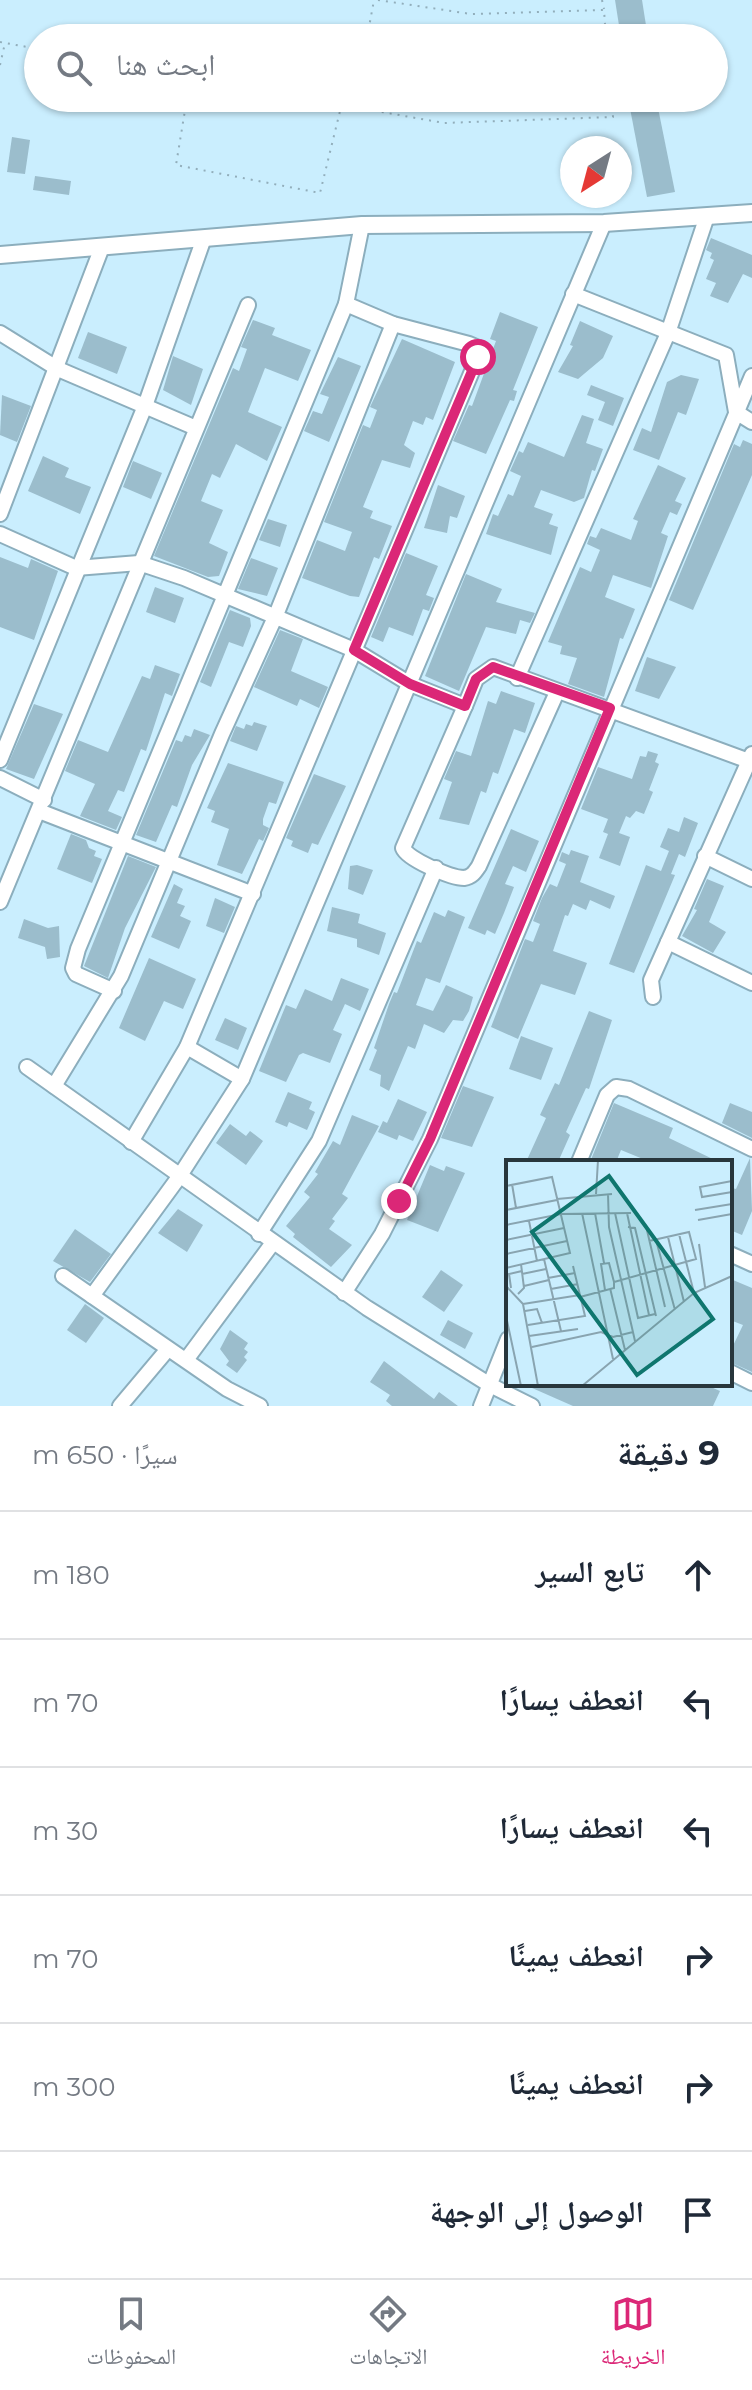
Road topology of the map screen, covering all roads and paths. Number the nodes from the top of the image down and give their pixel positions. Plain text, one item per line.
1 (376, 0) edge
2 (602, 0) edge
3 (604, 10) junction
4 (370, 24) edge
5 (605, 24) edge
6 (0, 42) edge
7 (5, 43) junction
8 (24, 46) edge
9 (0, 65) edge
10 (185, 112) edge
11 (339, 112) edge
12 (377, 112) edge
13 (613, 112) edge
14 (752, 213) edge
15 (707, 216) junction
16 (604, 223) junction
17 (362, 225) junction
18 (204, 238) junction
19 (102, 247) junction
20 (1, 257) edge
21 (573, 294) junction
22 (346, 304) junction
23 (248, 305) dead end
24 (393, 324) junction
25 (0, 333) edge
26 (668, 333) junction
27 (58, 369) junction
28 (752, 376) edge
29 (145, 406) junction
30 (736, 412) junction
31 (752, 422) edge
32 (196, 428) junction
33 (0, 514) edge
34 (0, 534) edge
35 (139, 563) junction
36 (76, 568) junction
37 (224, 596) junction
38 (276, 615) junction
39 (354, 650) junction
40 (517, 678) junction
41 (410, 684) junction
42 (557, 692) junction
43 (465, 706) junction
44 (610, 708) junction
45 (751, 757) edge
46 (0, 760) edge
47 (0, 778) edge
48 (746, 782) edge
49 (41, 806) junction
50 (122, 841) junction
51 (705, 856) junction
52 (169, 861) junction
53 (436, 868) junction
54 (752, 879) edge
55 (253, 894) junction
56 (0, 902) edge
57 (668, 942) junction
58 (752, 983) edge
59 (114, 991) junction
60 (653, 997) dead end
61 (187, 1047) junction
62 (27, 1067) dead end
63 (242, 1079) junction
64 (54, 1086) junction
65 (131, 1142) junction
66 (752, 1149) edge
67 (580, 1160) edge
68 (179, 1177) junction
69 (259, 1234) junction
70 (272, 1244) junction
71 (732, 1255) edge
72 (752, 1264) edge
73 (63, 1276) dead end
74 (344, 1293) junction
75 (92, 1296) junction
76 (506, 1344) edge
77 (168, 1349) junction
78 (186, 1360) junction
79 (732, 1373) edge
80 (752, 1383) edge
81 (490, 1385) junction
82 (120, 1406) edge
83 (260, 1406) edge
84 (481, 1406) edge
85 (532, 1406) edge

1 - 3 path
1 - 4 path
2 - 3 path
3 - 5 path
6 - 7 path
7 - 8 path
7 - 9 path
10 - 11 path
12 - 13 path
14 - 15 street
15 - 16 street
15 - 26 street
16 - 17 street
16 - 21 street
17 - 18 street
17 - 22 street
18 - 19 street
18 - 29 street
19 - 20 street
19 - 27 street
21 - 26 street
21 - 41 street
22 - 24 street
22 - 37 street
23 - 32 street
24 - 38 street
24 - 39 street
25 - 27 street
26 - 30 street
26 - 40 street
27 - 29 street
27 - 33 street
28 - 30 street
29 - 32 street
29 - 36 street
30 - 31 street
30 - 44 street
32 - 35 street
34 - 36 street
35 - 36 street
35 - 37 street
35 - 49 street
36 - 46 street
37 - 38 street
37 - 50 street
38 - 39 street
38 - 52 street
39 - 41 street
39 - 55 street
40 - 42 street
40 - 43 street
41 - 43 street
41 - 63 street
42 - 44 street
42 - 53 street
43 - 53 street
44 - 45 street
44 - 74 street
45 - 48 street
47 - 49 street
48 - 51 street
49 - 50 street
49 - 56 street
50 - 52 street
50 - 59 street
51 - 54 street
51 - 57 street
52 - 55 street
52 - 59 street
53 - 69 street
55 - 61 street
57 - 58 street
57 - 60 street
59 - 64 street
61 - 63 street
61 - 65 street
62 - 64 street
63 - 68 street
64 - 65 street
65 - 68 street
66 - 67 street
68 - 69 street
68 - 75 street
69 - 70 street
70 - 74 street
70 - 78 street
71 - 72 street
73 - 75 street
74 - 81 street
75 - 77 street
76 - 81 street
77 - 78 street
77 - 82 street
78 - 83 street
79 - 80 street
81 - 84 street
81 - 85 street

